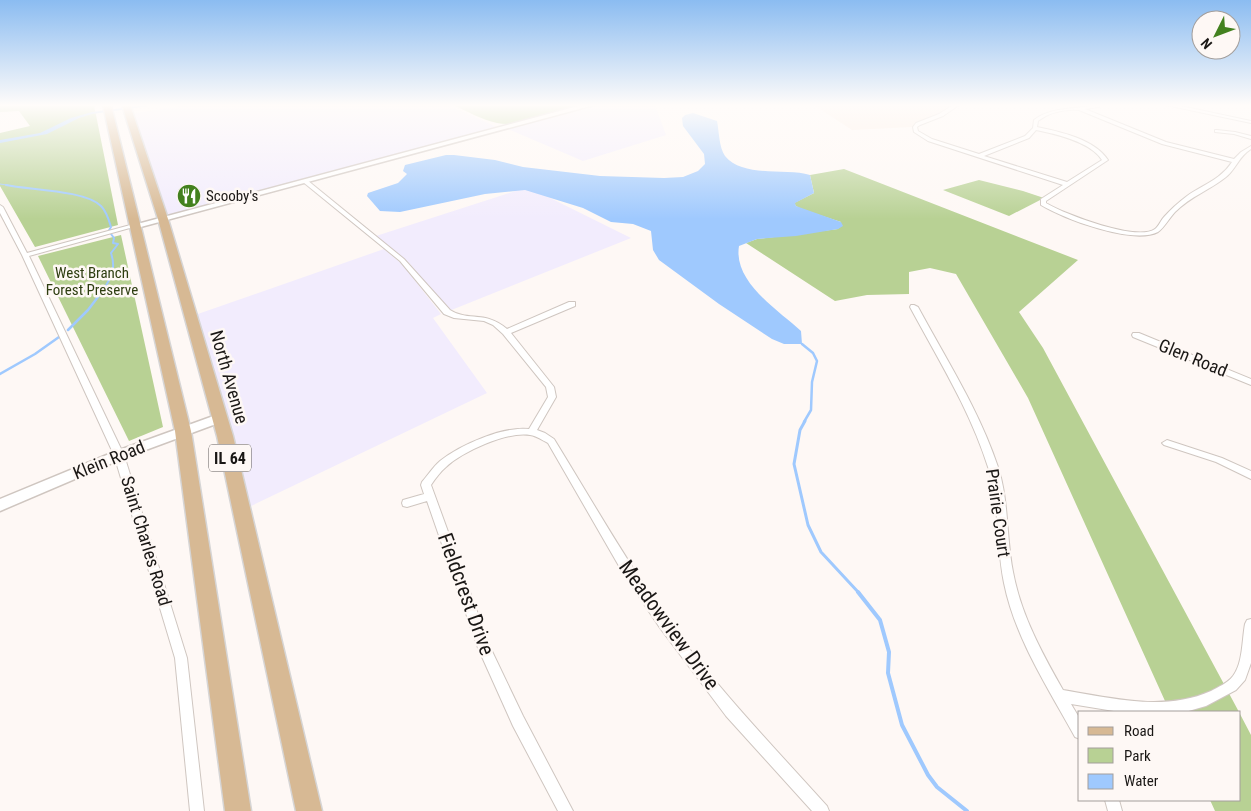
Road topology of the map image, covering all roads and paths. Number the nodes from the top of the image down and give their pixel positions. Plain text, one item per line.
1 (116, 143) edge
2 (138, 143) edge
3 (449, 143) edge
4 (939, 143) edge
5 (1013, 143) edge
6 (1080, 143) edge
7 (1164, 143) edge
8 (1251, 146) edge
9 (978, 156) junction
10 (1235, 161) junction
11 (305, 181) junction
12 (1067, 184) junction
13 (0, 207) edge
14 (163, 219) junction
15 (5, 226) edge
16 (134, 226) junction
17 (25, 255) junction
18 (572, 304) dead end
19 (914, 308) dead end
20 (506, 332) junction
21 (1136, 335) dead end
22 (1251, 382) edge
23 (219, 418) junction
24 (183, 431) junction
25 (531, 432) junction
26 (1167, 444) dead end
27 (119, 455) junction
28 (1251, 475) edge
29 (430, 496) junction
30 (407, 503) dead end
31 (0, 505) edge
32 (1251, 624) edge
33 (1059, 696) junction
34 (1078, 729) edge
35 (197, 811) edge
36 (238, 811) edge
37 (309, 811) edge
38 (566, 811) edge
39 (822, 811) edge

1 - 16 main road, IL 64
2 - 14 main road, North Avenue / IL 64
3 - 11 street
4 - 9 street
5 - 9 street
6 - 12 street
7 - 10 street
8 - 10 street
9 - 12 street
10 - 12 street
11 - 14 street
11 - 20 street
13 - 15 street, Saint Charles Road
14 - 16 street
14 - 23 main road, North Avenue / IL 64
15 - 17 street, Saint Charles Road
16 - 17 street
16 - 24 main road, IL 64
17 - 27 street, Saint Charles Road
18 - 20 street
19 - 33 street, Prairie Court
20 - 25 street
21 - 22 street, Glen Road
23 - 24 street, Klein Road
23 - 37 main road, North Avenue / IL 64
24 - 27 street, Klein Road
24 - 36 main road, IL 64
25 - 29 street, Fieldcrest Drive
25 - 39 street, Meadowview Drive
26 - 28 street
27 - 31 street, Klein Road
27 - 35 street, Saint Charles Road
29 - 30 street
29 - 38 street, Fieldcrest Drive
32 - 33 street
33 - 34 street, Prairie Court

